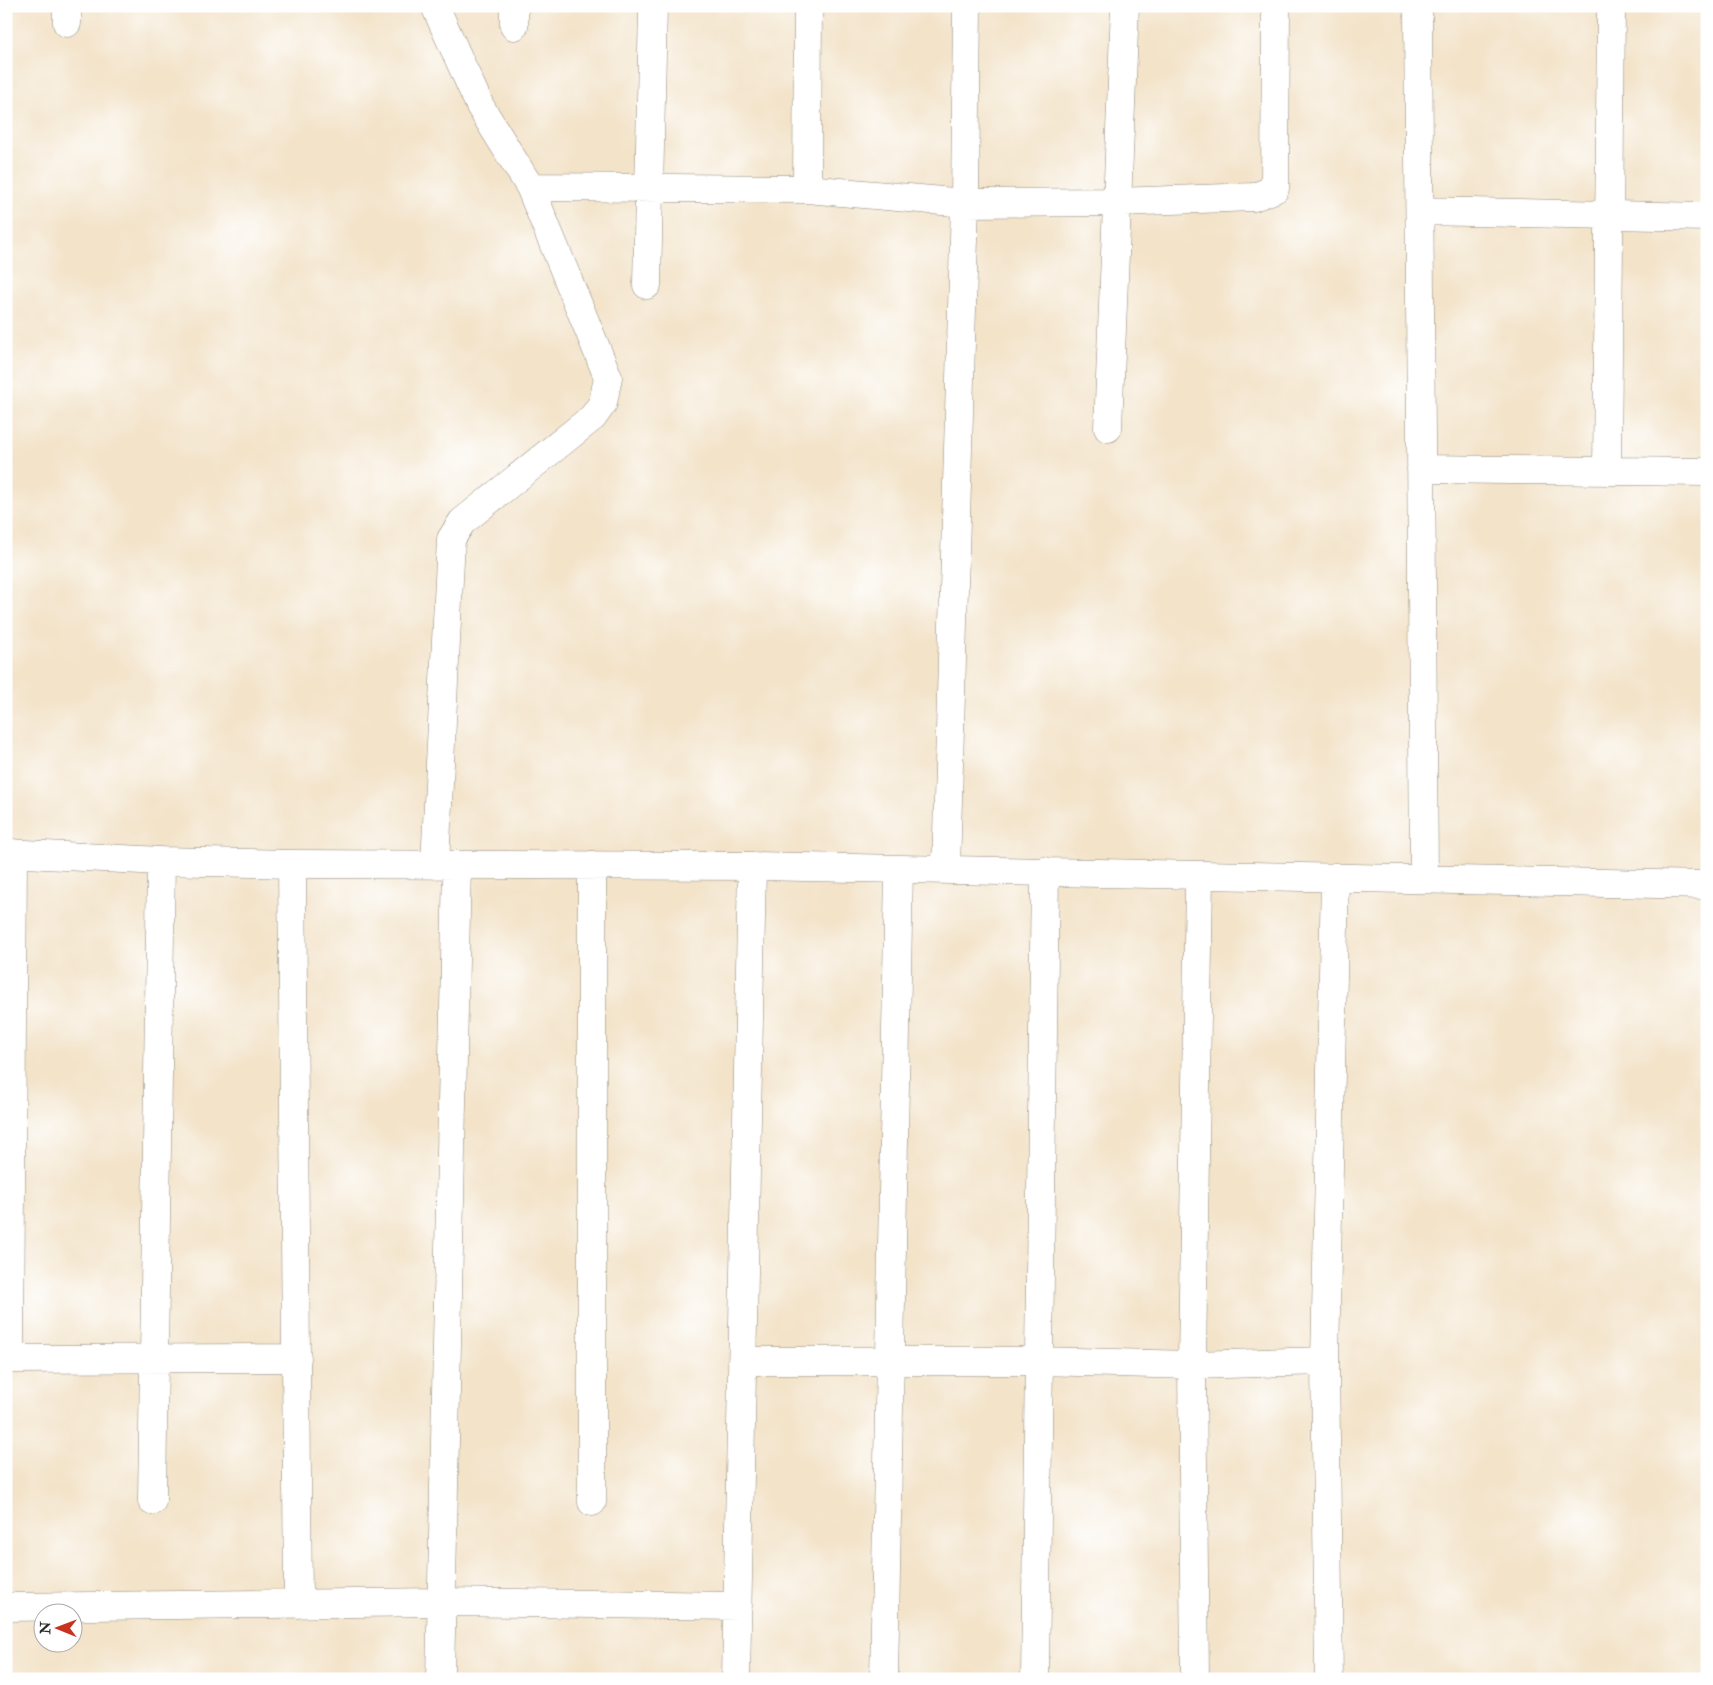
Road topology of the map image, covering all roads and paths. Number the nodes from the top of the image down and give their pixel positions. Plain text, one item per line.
1 (435, 6) edge
2 (653, 6) edge
3 (808, 6) edge
4 (967, 6) edge
5 (1125, 6) edge
6 (1276, 6) edge
7 (1418, 6) edge
8 (1611, 6) edge
9 (530, 187) junction
10 (649, 188) junction
11 (808, 189) junction
12 (1117, 202) junction
13 (965, 203) junction
14 (1420, 211) junction
15 (1609, 214) junction
16 (1707, 217) edge
17 (647, 285) dead end
18 (1108, 428) dead end
19 (1421, 469) junction
20 (1607, 471) junction
21 (1707, 472) edge
22 (10, 853) edge
23 (161, 861) junction
24 (292, 864) junction
25 (446, 865) junction
26 (592, 865) junction
27 (752, 866) junction
28 (899, 869) junction
29 (946, 870) junction
30 (1045, 871) junction
31 (1199, 875) junction
32 (1335, 877) junction
33 (1424, 879) junction
34 (1707, 885) edge
35 (297, 1358) junction
36 (8, 1359) edge
37 (154, 1359) junction
38 (742, 1361) junction
39 (1039, 1361) junction
40 (1325, 1361) junction
41 (890, 1362) junction
42 (1192, 1365) junction
43 (152, 1501) dead end
44 (592, 1502) dead end
45 (441, 1602) junction
46 (298, 1604) junction
47 (738, 1606) junction
48 (6, 1607) edge
49 (440, 1679) edge
50 (736, 1679) edge
51 (884, 1679) edge
52 (1034, 1679) edge
53 (1195, 1679) edge
54 (1329, 1679) edge

1 - 9 street
2 - 10 street
3 - 11 street
4 - 13 street
5 - 12 street
6 - 12 street
7 - 14 street
8 - 15 street
9 - 10 street
9 - 25 street
10 - 11 street
10 - 17 street
11 - 13 street
12 - 13 street
12 - 18 street
13 - 29 street
14 - 15 street
14 - 19 street
15 - 16 street
15 - 20 street
19 - 20 street
19 - 33 street
20 - 21 street
22 - 23 street
22 - 36 street
23 - 24 street
23 - 37 street
24 - 25 street
24 - 35 street
25 - 26 street
25 - 45 street
26 - 27 street
26 - 44 street
27 - 28 street
27 - 38 street
28 - 29 street
28 - 41 street
29 - 30 street
30 - 31 street
30 - 39 street
31 - 32 street
31 - 42 street
32 - 33 street
32 - 40 street
33 - 34 street
35 - 37 street
35 - 46 street
36 - 37 street
37 - 43 street
38 - 41 street
38 - 47 street
39 - 41 street
39 - 42 street
39 - 52 street
40 - 42 street
40 - 54 street
41 - 51 street
42 - 53 street
45 - 46 street
45 - 47 street
45 - 49 street
46 - 48 street
47 - 50 street

